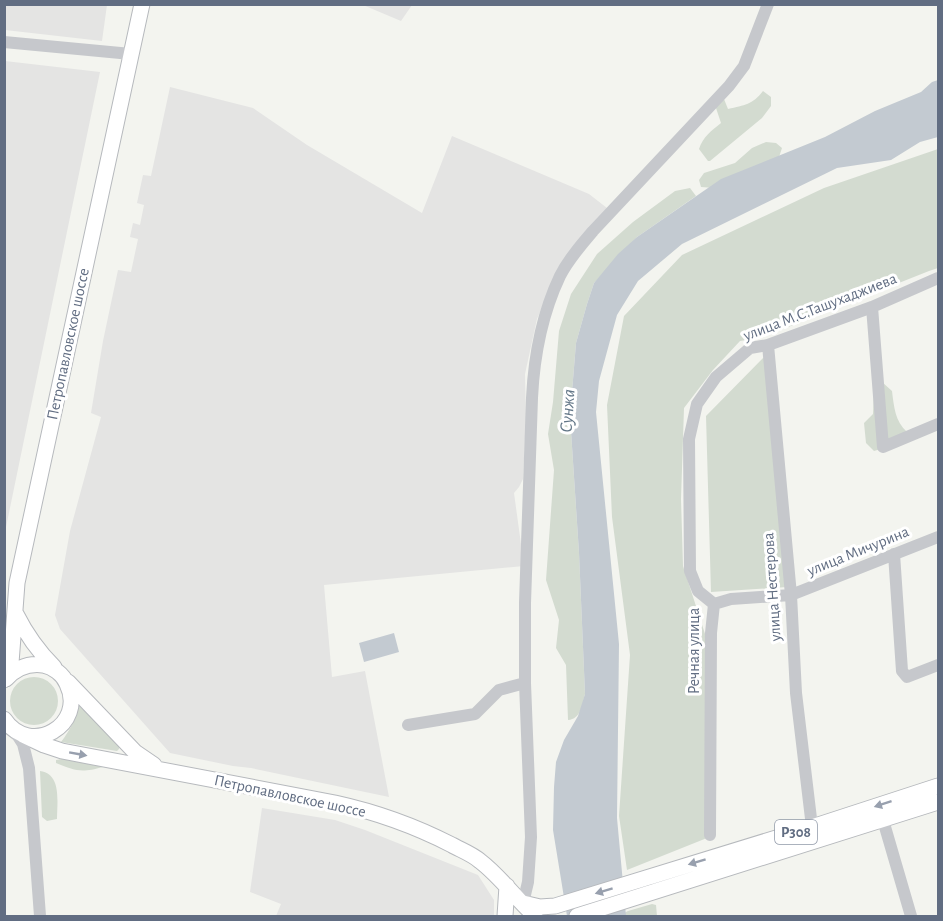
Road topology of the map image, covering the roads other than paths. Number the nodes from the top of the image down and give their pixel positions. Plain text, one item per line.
1 (141, 4) edge
2 (768, 4) edge
3 (4, 42) edge
4 (131, 54) junction
5 (939, 278) edge
6 (872, 308) junction
7 (768, 345) junction
8 (697, 404) joint
9 (939, 424) edge
10 (939, 537) edge
11 (894, 555) junction
12 (790, 595) junction
13 (714, 604) junction
14 (16, 614) junction
15 (939, 665) edge
16 (62, 676) junction
17 (4, 681) edge
18 (525, 683) junction
19 (10, 726) edge
20 (408, 726) dead end
21 (55, 731) junction
22 (44, 745) junction
23 (29, 768) junction
24 (159, 769) junction
25 (939, 786) edge
26 (939, 802) edge
27 (883, 820) junction
28 (812, 827) junction
29 (710, 835) dead end
30 (654, 883) junction
31 (507, 886) junction
32 (522, 910) edge
33 (40, 916) edge
34 (505, 916) edge
35 (514, 916) edge
36 (535, 916) edge
37 (577, 916) edge
38 (911, 916) edge

1 - 4 main road, Петропавловское шоссе
2 - 18 street
3 - 4 street
4 - 14 main road, Петропавловское шоссе
5 - 6 street, улица М.С.Ташухаджиева
6 - 7 street, улица М.С.Ташухаджиева
6 - 9 street
7 - 8 street, улица М.С.Ташухаджиева
7 - 12 street, улица Нестерова
8 - 13 street, Речная улица
10 - 11 street, улица Мичурина
11 - 12 street, улица Мичурина
11 - 15 street
12 - 13 street, улица Мичурина
12 - 28 street, улица Нестерова
13 - 29 street, Речная улица
14 - 16 main road, Петропавловское шоссе
14 - 17 main road
16 - 17 main road
16 - 21 main road
16 - 24 main road, Петропавловское шоссе
18 - 20 street
18 - 32 street
19 - 21 main road
19 - 22 main road
19 - 23 street
21 - 22 street
22 - 23 street
22 -> 24 main road
23 - 33 street
24 - 31 main road, Петропавловское шоссе
25 -> 28 main road, P308
26 - 27 main road, P308
27 - 30 main road, P308
27 - 38 street
28 -> 30 main road, P308
30 -> 32 main road
30 - 37 main road
31 - 32 main road, Петропавловское шоссе
31 - 34 main road
32 - 35 main road
32 - 36 main road, Петропавловское шоссе

